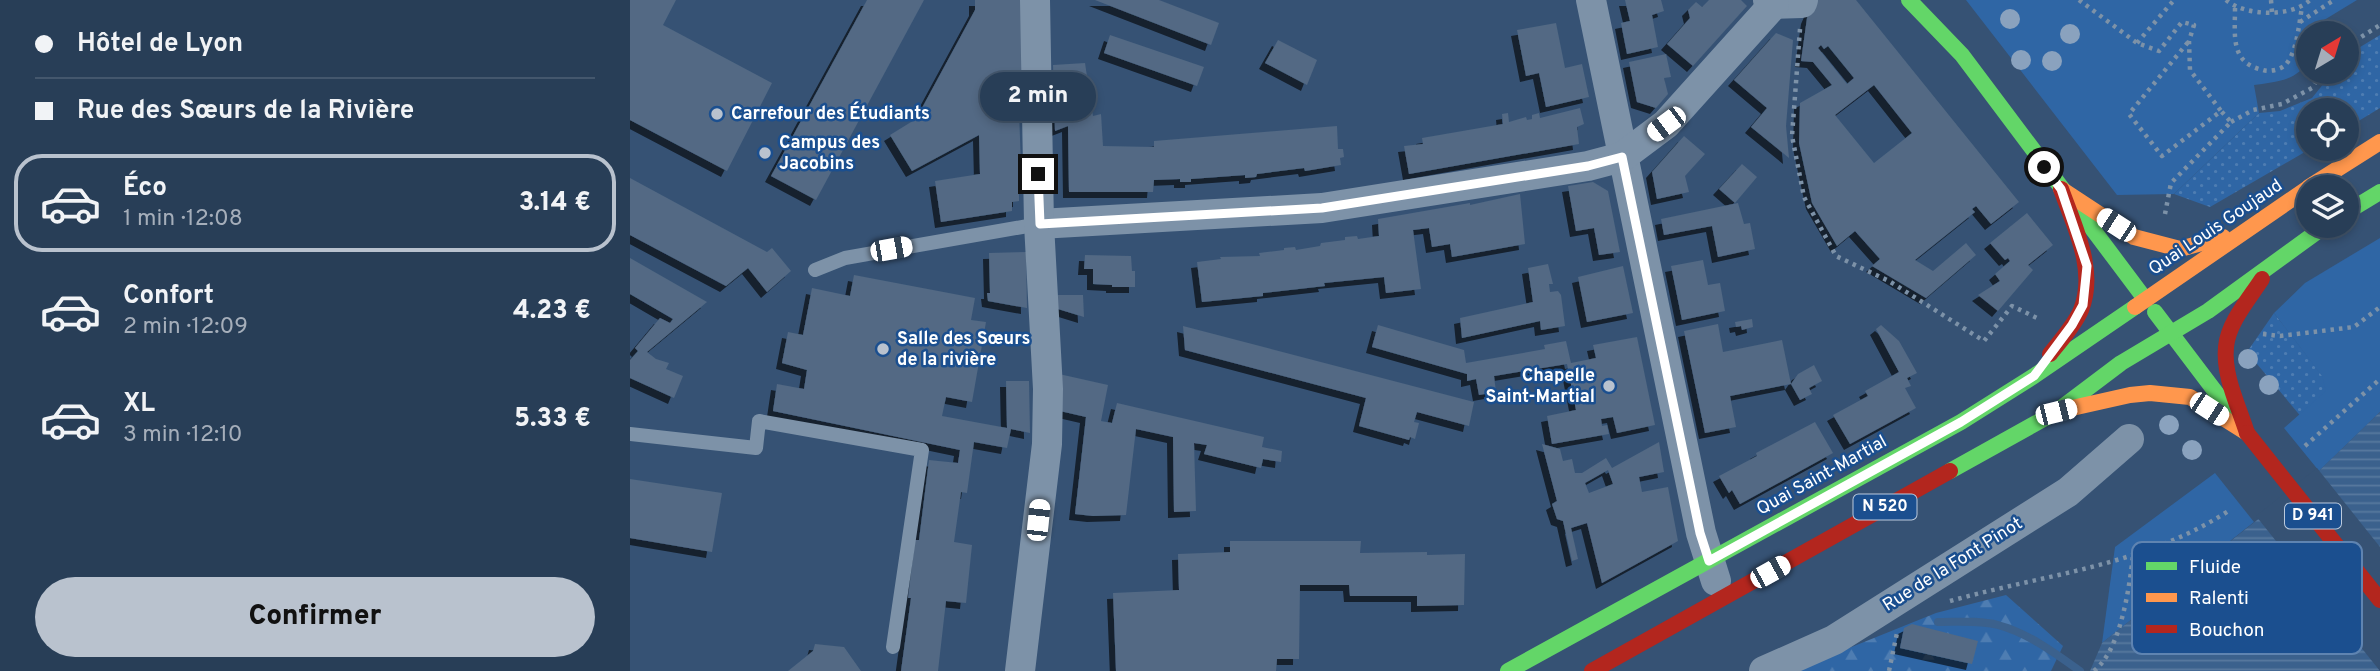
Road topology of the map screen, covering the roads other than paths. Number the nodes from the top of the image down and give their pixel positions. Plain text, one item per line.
1 (1035, 0) edge
2 (1591, 0) edge
3 (1909, 0) edge
4 (1931, 0) edge
5 (1787, 2) edge
6 (1962, 55) junction
7 (2380, 142) edge
8 (1622, 157) junction
9 (2329, 175) edge
10 (2061, 189) junction
11 (2380, 192) edge
12 (2296, 197) edge
13 (2359, 205) edge
14 (1040, 224) junction
15 (2242, 232) junction
16 (2309, 238) edge
17 (815, 270) dead end
18 (2266, 270) junction
19 (2145, 299) junction
20 (2171, 333) junction
21 (2034, 376) junction
22 (2056, 412) junction
23 (2247, 433) junction
24 (630, 435) edge
25 (2129, 439) dead end
26 (2334, 542) edge
27 (1709, 561) junction
28 (2362, 577) edge
29 (1722, 600) junction
30 (2380, 600) edge
31 (892, 647) dead end
32 (1020, 671) edge
33 (1508, 671) edge
34 (1592, 671) edge
35 (1764, 671) edge

1 - 14 street
2 - 8 street
3 - 6 main road
4 - 6 main road
5 - 8 street
6 - 10 main road
7 - 9 main road, Quai Louis Goujaud / N 520
8 - 14 street
8 - 27 street
10 - 15 main road
10 - 19 main road
10 - 21 main road
11 - 13 main road
12 - 15 main road, Quai Louis Goujaud / N 520
14 - 17 lane
14 - 32 street
15 - 19 main road, Quai Louis Goujaud / N 520
16 - 18 main road, N 520
18 - 20 main road, N 520
18 - 23 main road
19 - 20 main road, D 941
19 - 21 main road, Quai Saint-Martial / N 520
20 - 22 main road, N 520
20 - 23 main road, D 941
21 - 27 main road, Quai Saint-Martial / N 520
22 - 23 main road
22 - 29 main road, N 520
23 - 26 main road, D 941, bridge
24 - 31 lane
25 - 35 street, Rue de la Font Pinot
27 - 29 street
27 - 33 main road, Quai Saint-Martial / N 520
28 - 30 main road, D 941, bridge
29 - 34 main road, N 520

